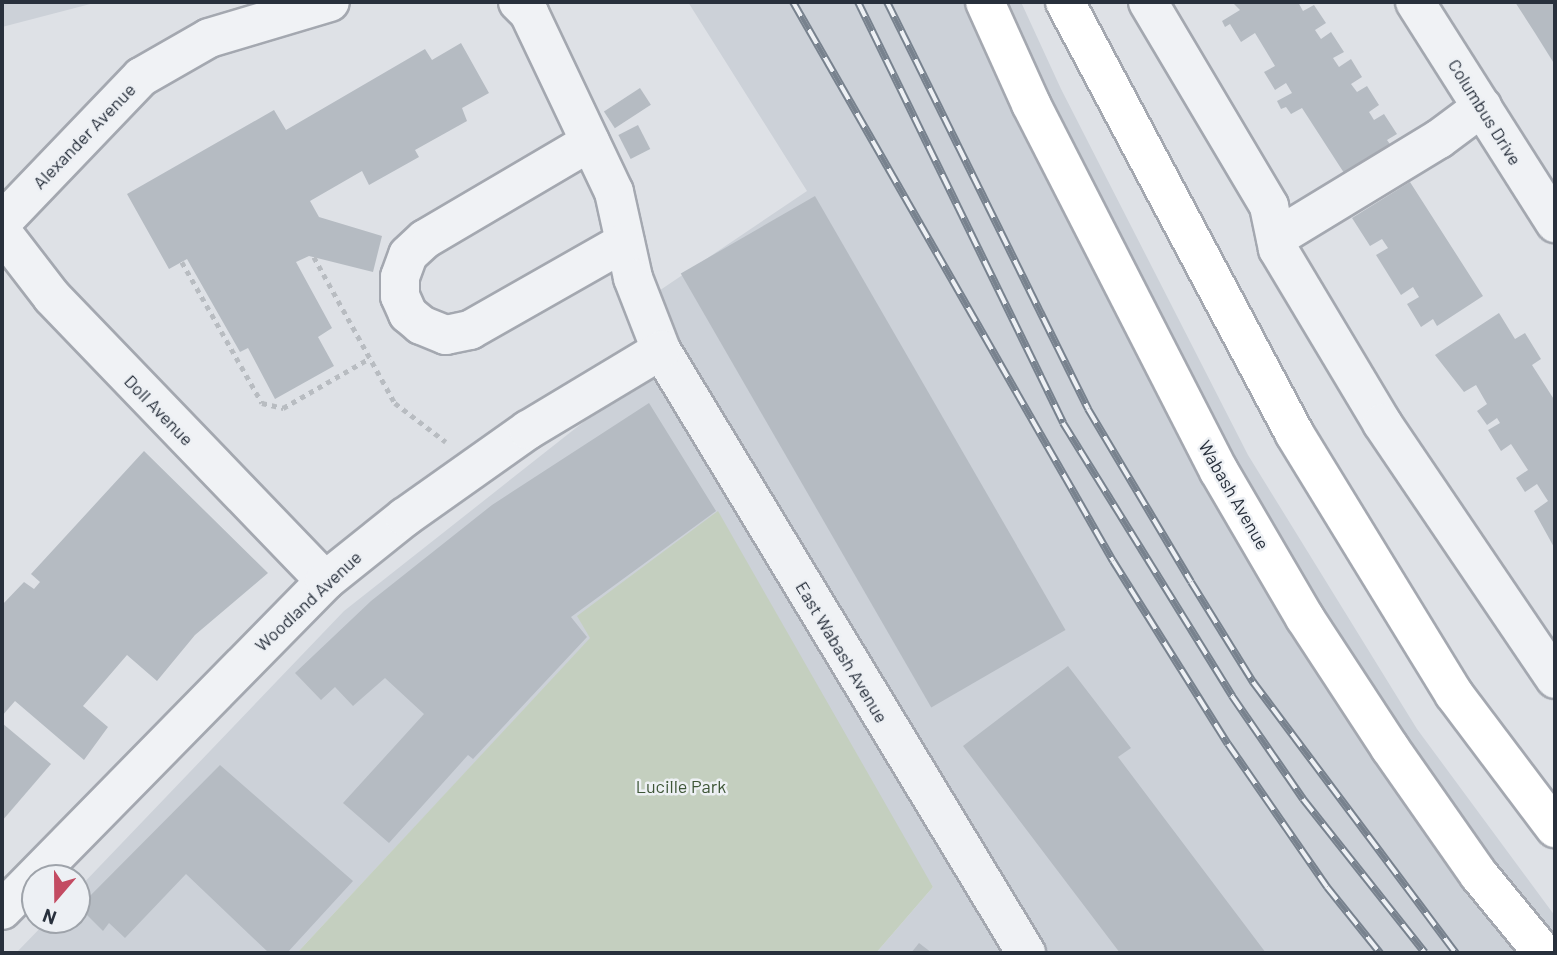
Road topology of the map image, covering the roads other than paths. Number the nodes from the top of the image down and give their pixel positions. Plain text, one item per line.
1 (330, 2) edge
2 (518, 2) edge
3 (985, 2) edge
4 (1065, 2) edge
5 (1148, 2) edge
6 (1415, 2) edge
7 (1482, 107) junction
8 (590, 142) junction
9 (1545, 183) edge
10 (2, 222) edge
11 (1555, 223) edge
12 (2, 232) edge
13 (1276, 237) junction
14 (625, 242) junction
15 (662, 349) junction
16 (325, 581) junction
17 (1555, 679) edge
18 (1555, 828) edge
19 (2, 910) edge
20 (1026, 953) edge
21 (1542, 953) edge

1 - 10 street, Alexander Avenue
2 - 8 street
3 - 21 main road, Wabash Avenue
4 - 18 main road
5 - 13 street
6 - 7 street, Columbus Drive
7 - 9 street, Columbus Drive
7 - 13 street
8 - 14 street
8 - 14 street
9 - 11 street, Columbus Drive
12 - 16 street, Doll Avenue
13 - 17 street
14 - 15 street
15 - 16 street, Woodland Avenue
15 - 20 street, East Wabash Avenue
16 - 19 street, Woodland Avenue

